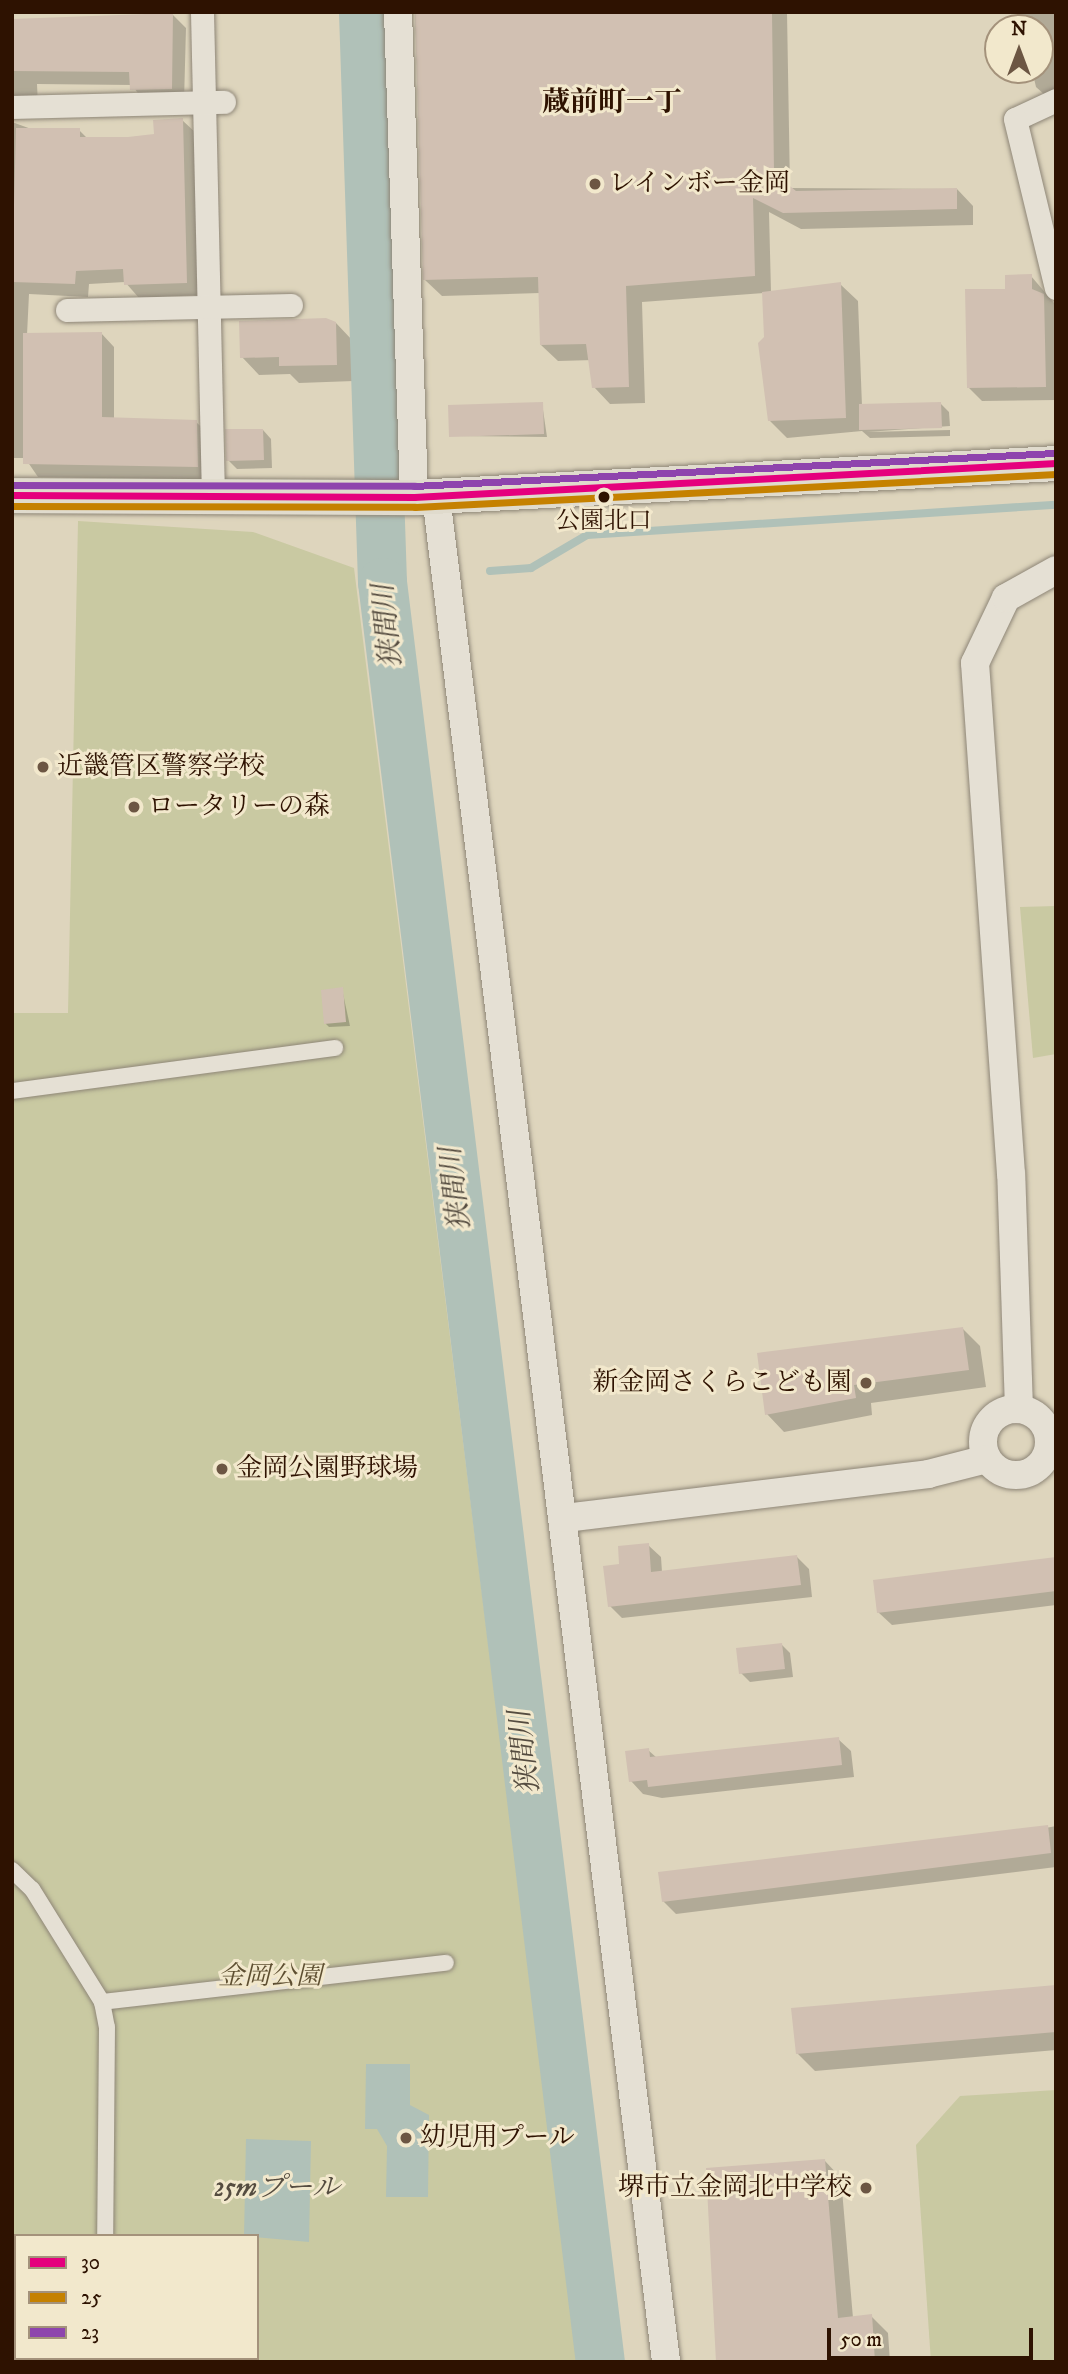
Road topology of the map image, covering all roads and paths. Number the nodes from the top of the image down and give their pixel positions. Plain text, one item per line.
1 (202, 12) edge
2 (398, 12) edge
3 (1056, 100) edge
4 (215, 102) junction
5 (12, 107) edge
6 (1049, 206) edge
7 (1056, 288) edge
8 (291, 305) dead end
9 (211, 307) junction
10 (67, 310) dead end
11 (1056, 463) edge
12 (12, 495) edge
13 (415, 497) junction
14 (213, 499) junction
15 (1056, 570) edge
16 (335, 1048) dead end
17 (12, 1091) edge
18 (1019, 1409) junction
19 (987, 1459) junction
20 (1050, 1462) edge
21 (565, 1518) junction
22 (12, 1870) edge
23 (446, 1963) dead end
24 (102, 2002) junction
25 (105, 2234) edge
26 (666, 2362) edge

1 - 4 street
2 - 13 street
3 - 6 street
4 - 5 street
4 - 9 street
6 - 7 street
8 - 9 street
9 - 10 street
9 - 14 street
11 - 13 main road
12 - 14 main road
13 - 14 main road
13 - 21 street
15 - 18 street
16 - 17 street
18 - 19 street
18 - 20 street
19 - 20 street
19 - 21 street
21 - 26 street
22 - 24 street
23 - 24 street
24 - 25 street

